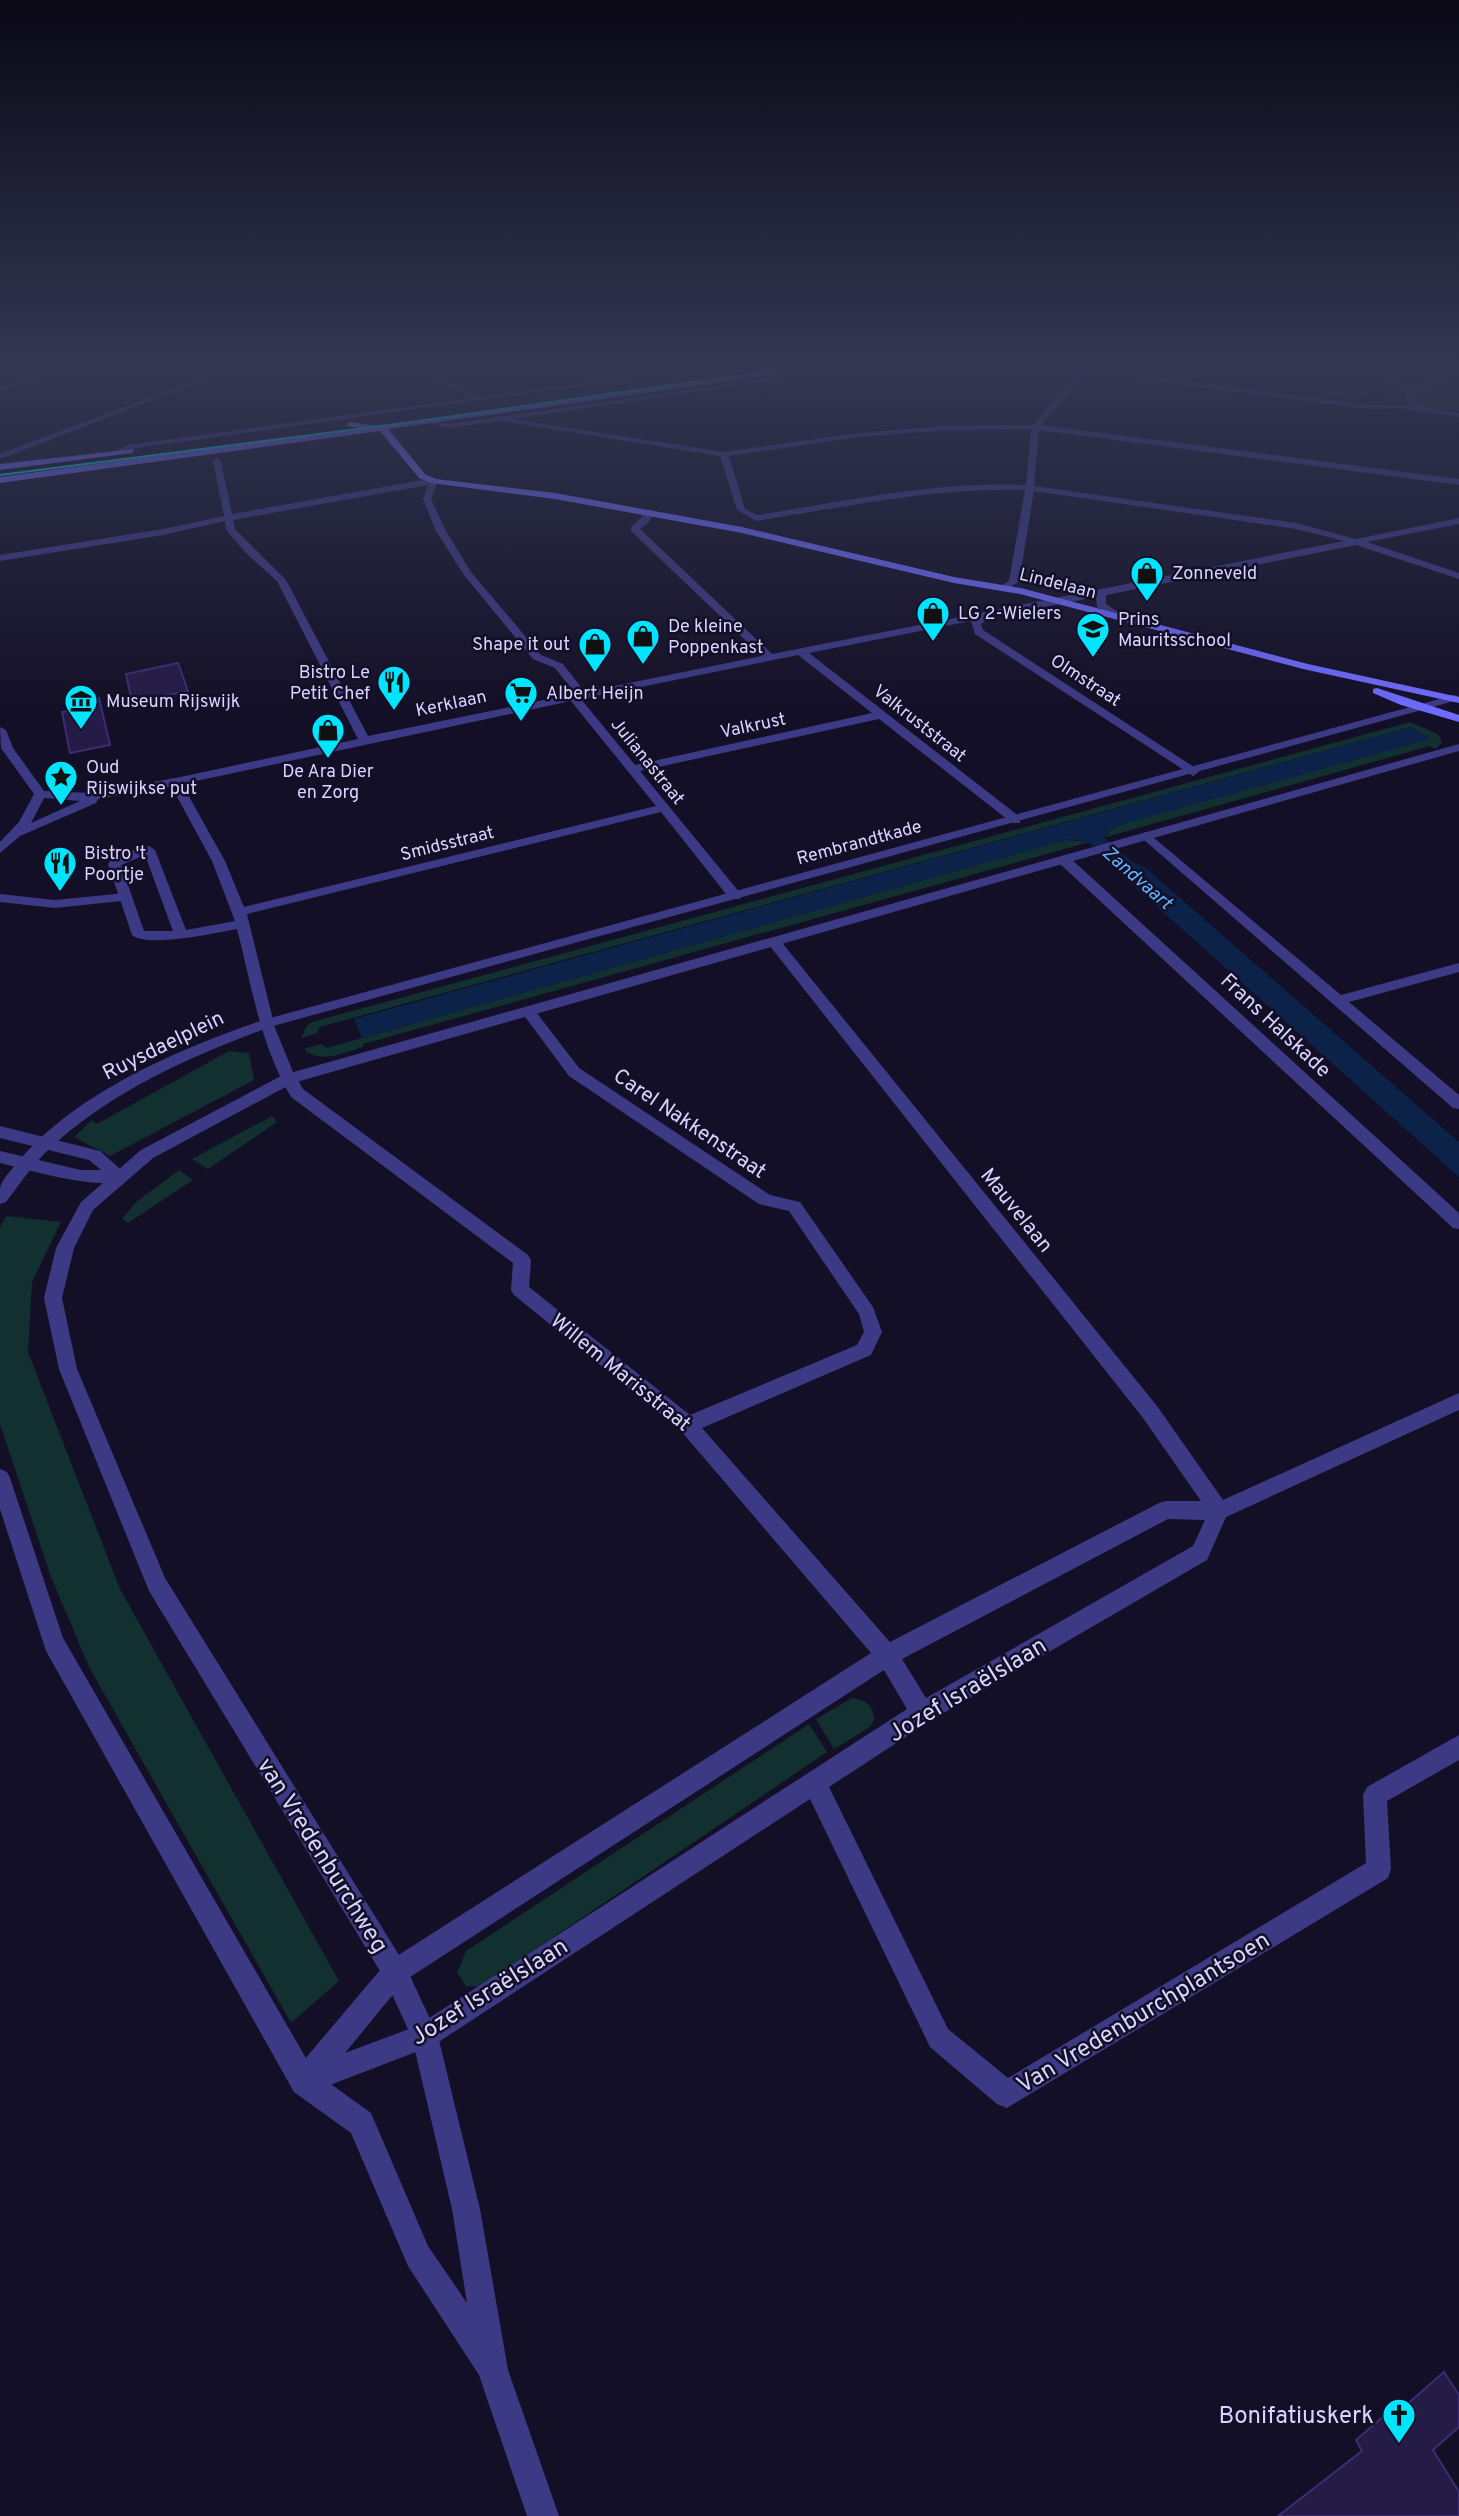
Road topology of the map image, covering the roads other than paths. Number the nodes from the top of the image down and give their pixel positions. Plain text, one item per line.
1 (221, 479) edge
2 (430, 479) edge
3 (732, 479) edge
4 (1031, 479) edge
5 (1439, 479) edge
6 (433, 481) junction
7 (1459, 482) edge
8 (1030, 488) junction
9 (650, 512) junction
10 (228, 517) junction
11 (756, 518) junction
12 (1459, 521) edge
13 (742, 530) junction
14 (1357, 542) junction
15 (0, 558) edge
16 (1459, 576) edge
17 (954, 580) junction
18 (1004, 587) junction
19 (1101, 592) junction
20 (1057, 600) junction
21 (1033, 604) junction
22 (988, 615) junction
23 (1119, 616) junction
24 (1151, 627) junction
25 (802, 653) junction
26 (769, 657) junction
27 (1307, 667) junction
28 (573, 696) junction
29 (1457, 698) edge
30 (1422, 708) junction
31 (881, 715) junction
32 (1459, 719) edge
33 (0, 730) edge
34 (364, 739) junction
35 (1459, 747) edge
36 (3, 749) edge
37 (632, 769) junction
38 (1193, 772) junction
39 (175, 782) junction
40 (40, 794) junction
41 (98, 797) junction
42 (663, 808) junction
43 (1016, 820) junction
44 (18, 833) junction
45 (1147, 836) junction
46 (0, 849) edge
47 (1064, 860) junction
48 (735, 896) junction
49 (126, 897) junction
50 (0, 898) edge
51 (240, 918) junction
52 (181, 935) junction
53 (774, 942) junction
54 (1459, 967) edge
55 (1336, 1001) junction
56 (528, 1011) junction
57 (268, 1023) junction
58 (288, 1079) junction
59 (1459, 1104) edge
60 (0, 1132) edge
61 (47, 1141) junction
62 (0, 1157) edge
63 (27, 1163) junction
64 (120, 1175) junction
65 (0, 1198) edge
66 (1459, 1223) edge
67 (1459, 1401) edge
68 (688, 1425) junction
69 (0, 1478) edge
70 (1219, 1511) junction
71 (887, 1655) junction
72 (922, 1713) junction
73 (1459, 1747) edge
74 (815, 1783) junction
75 (395, 1972) junction
76 (425, 2036) junction
77 (304, 2082) junction
78 (494, 2370) junction
79 (543, 2516) edge

1 - 10 street
2 - 6 main road
3 - 11 street
4 - 8 street
5 - 7 street
6 - 9 main road, Lindelaan
6 - 10 street
6 - 28 street, Julianastraat
8 - 11 street
8 - 14 street
8 - 18 street
9 - 13 main road, Lindelaan
9 - 26 street
10 - 15 street
10 - 34 street
11 - 13 street
12 - 14 street, Kerklaan
13 - 17 main road, Lindelaan
14 - 16 street
14 - 19 street, Kerklaan
17 - 18 main road, Lindelaan
17 - 21 main road, Lindelaan
18 - 20 main road, Lindelaan
19 - 20 street, Kerklaan
19 - 23 street
20 - 21 street, Kerklaan
20 - 23 main road, Lindelaan
21 - 22 street, Kerklaan
21 - 24 main road, Lindelaan
22 - 25 street, Kerklaan
22 - 38 street, Olmstraat
23 - 24 main road, Lindelaan
24 - 27 main road, Lindelaan
25 - 26 street, Kerklaan
25 - 31 street, Valkruststraat
26 - 28 street, Kerklaan
27 - 29 main road, Lindelaan
27 - 30 main road, Lindelaan
28 - 34 street, Kerklaan
28 - 37 street, Julianastraat
29 - 30 street, Rembrandtkade
30 - 32 main road, Lindelaan
30 - 38 street, Rembrandtkade
31 - 37 street, Valkrust
31 - 43 street, Valkruststraat
33 - 36 street
34 - 39 street, Kerklaan
35 - 45 street
36 - 40 street
37 - 42 street, Julianastraat
38 - 43 street, Rembrandtkade
39 - 41 street, Kerklaan
39 - 51 street
40 - 41 street, Kerklaan
40 - 44 street
41 - 44 street, Kerklaan
42 - 48 street, Julianastraat
42 - 51 street, Smidsstraat
43 - 48 street, Rembrandtkade
44 - 46 street
45 - 47 street
45 - 55 street
47 - 53 street
47 - 66 street, Frans Halskade
48 - 57 street, Rembrandtkade
49 - 50 street
49 - 52 street, Smidsstraat
49 - 52 street
51 - 52 street, Smidsstraat
51 - 57 street
53 - 56 street
53 - 70 street, Mauvelaan
54 - 55 street
55 - 59 street
56 - 58 street
56 - 68 street, Carel Nakkenstraat
57 - 58 street
57 - 61 street, Ruysdaelplein
58 - 64 street
58 - 68 street, Willem Marisstraat
60 - 61 street
61 - 63 street, Ruysdaelplein
61 - 64 street
62 - 63 street
63 - 64 street
63 - 65 street, Ruysdaelplein
64 - 75 street, van Vredenburchweg
67 - 70 street
68 - 71 street, Willem Marisstraat
69 - 77 street, van Vredenburchweg
70 - 71 street
70 - 72 street, Jozef Israëlslaan
71 - 72 street, Willem Marisstraat
71 - 75 street
72 - 74 street, Jozef Israëlslaan
73 - 74 street, Van Vredenburchplantsoen
74 - 76 street, Jozef Israëlslaan
75 - 76 street, van Vredenburchweg
75 - 77 street
76 - 77 street, Jozef Israëlslaan
76 - 78 street, van Vredenburchweg
77 - 78 street, van Vredenburchweg
78 - 79 street, van Vredenburchweg

